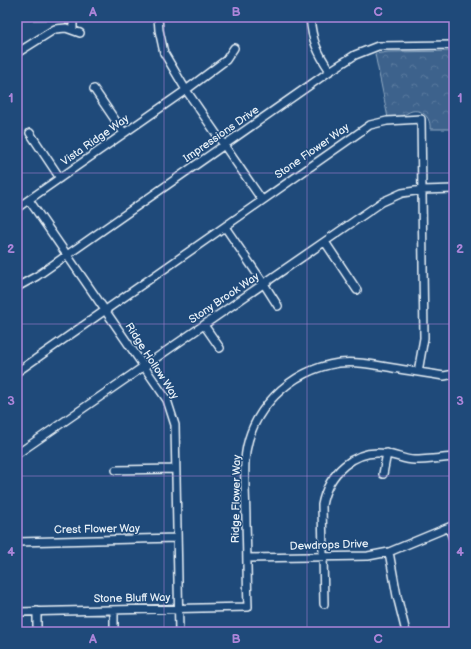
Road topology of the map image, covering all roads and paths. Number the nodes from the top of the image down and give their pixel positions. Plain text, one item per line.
1 (73, 17) edge
2 (158, 17) edge
3 (310, 17) edge
4 (73, 30) junction
5 (80, 33) dead end
6 (454, 45) edge
7 (234, 48) dead end
8 (17, 53) edge
9 (330, 70) junction
10 (94, 89) dead end
11 (186, 90) junction
12 (124, 132) junction
13 (30, 133) dead end
14 (224, 145) junction
15 (60, 178) junction
16 (454, 189) edge
17 (422, 190) junction
18 (29, 200) junction
19 (262, 200) junction
20 (17, 208) edge
21 (225, 227) junction
22 (325, 242) junction
23 (67, 255) junction
24 (264, 284) junction
25 (17, 287) edge
26 (357, 290) dead end
27 (278, 306) dead end
28 (105, 310) junction
29 (204, 325) junction
30 (220, 348) dead end
31 (144, 366) junction
32 (17, 372) edge
33 (418, 372) junction
34 (454, 374) edge
35 (17, 454) edge
36 (387, 454) junction
37 (454, 457) edge
38 (175, 469) junction
39 (116, 470) dead end
40 (383, 474) dead end
41 (451, 527) edge
42 (177, 538) junction
43 (454, 541) edge
44 (17, 542) edge
45 (389, 552) junction
46 (247, 558) junction
47 (322, 558) junction
48 (324, 604) dead end
49 (248, 607) joint
50 (178, 609) junction
51 (114, 610) junction
52 (37, 611) junction
53 (17, 612) edge
54 (37, 632) edge
55 (114, 632) edge
56 (179, 632) edge
57 (406, 632) edge

1 - 4 street
2 - 11 street
3 - 9 street
4 - 5 street
4 - 8 street
6 - 9 street, Impressions Drive
7 - 11 street, Vista Ridge Way
9 - 14 street, Impressions Drive
10 - 12 street
11 - 12 street, Vista Ridge Way
11 - 14 street
12 - 15 street, Vista Ridge Way
13 - 15 street
14 - 19 street
14 - 23 street, Impressions Drive
15 - 18 street, Vista Ridge Way
16 - 17 street, Stony Brook Way
17 - 19 street, Stone Flower Way
17 - 22 street, Stony Brook Way
17 - 33 street, Stone Flower Way
18 - 20 street, Vista Ridge Way
18 - 23 street, Ridge Hollow Way
19 - 21 street, Stone Flower Way
21 - 24 street
21 - 28 street, Stone Flower Way
22 - 24 street, Stony Brook Way
22 - 26 street
23 - 25 street, Impressions Drive
23 - 28 street, Ridge Hollow Way
24 - 27 street
24 - 29 street, Stony Brook Way
28 - 31 street, Ridge Hollow Way
28 - 32 street, Stone Flower Way
29 - 30 street
29 - 31 street, Stony Brook Way
31 - 35 street, Stony Brook Way
31 - 38 street, Ridge Hollow Way
33 - 34 street, Ridge Flower Way
33 - 46 street, Ridge Flower Way
36 - 37 street
36 - 40 street
36 - 47 street
38 - 39 street
38 - 42 street, Ridge Hollow Way
41 - 43 street
41 - 45 street, Dewdrops Drive
42 - 44 street, Crest Flower Way
42 - 50 street, Ridge Hollow Way
45 - 47 street, Dewdrops Drive
45 - 57 street
46 - 47 street, Dewdrops Drive
46 - 49 street, Ridge Flower Way
47 - 48 street
49 - 50 street, Stone Bluff Way
50 - 51 street, Stone Bluff Way
50 - 56 street, Ridge Hollow Way
51 - 52 street, Stone Bluff Way
51 - 55 street
52 - 53 street, Stone Bluff Way
52 - 54 street

